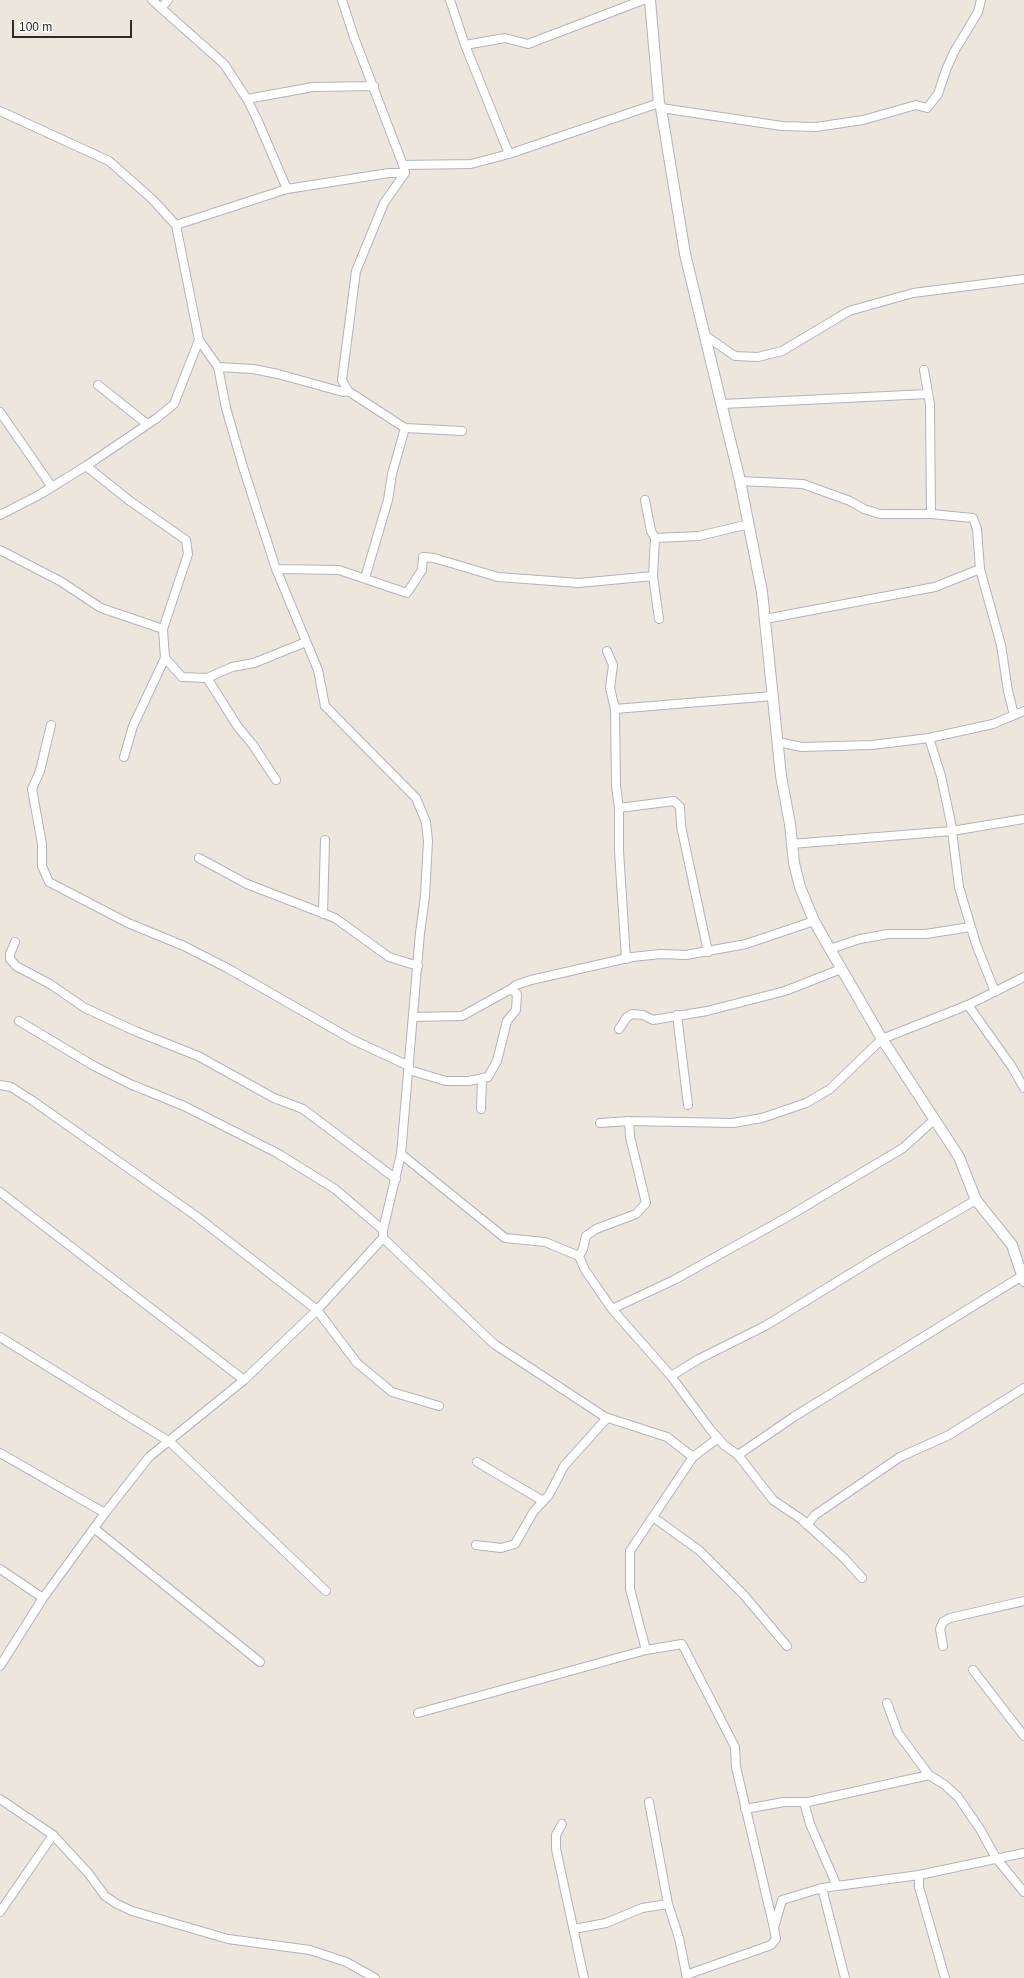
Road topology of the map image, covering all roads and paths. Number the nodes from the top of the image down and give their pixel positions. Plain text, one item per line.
1 (152, 0) edge
2 (168, 0) edge
3 (342, 0) edge
4 (450, 0) edge
5 (643, 0) edge
6 (650, 0) edge
7 (981, 0) edge
8 (161, 8) junction
9 (465, 45) junction
10 (374, 86) junction
11 (247, 99) junction
12 (660, 106) junction
13 (0, 111) edge
14 (509, 154) junction
15 (404, 169) junction
16 (287, 189) junction
17 (176, 225) junction
18 (1024, 279) edge
19 (706, 336) junction
20 (200, 340) junction
21 (218, 367) junction
22 (924, 370) dead end
23 (98, 385) dead end
24 (348, 391) junction
25 (928, 394) junction
26 (722, 404) junction
27 (0, 412) edge
28 (147, 424) junction
29 (404, 428) junction
30 (462, 431) dead end
31 (86, 466) junction
32 (740, 481) junction
33 (52, 487) junction
34 (645, 500) dead end
35 (931, 514) junction
36 (0, 515) edge
37 (749, 524) junction
38 (655, 538) junction
39 (0, 550) edge
40 (276, 569) junction
41 (980, 569) junction
42 (653, 576) junction
43 (365, 578) junction
44 (659, 619) dead end
45 (765, 619) junction
46 (163, 629) junction
47 (306, 642) junction
48 (607, 651) dead end
49 (165, 658) junction
50 (207, 678) junction
51 (773, 696) junction
52 (615, 709) junction
53 (1024, 711) edge
54 (1014, 715) junction
55 (51, 725) dead end
56 (929, 738) junction
57 (778, 742) junction
58 (124, 757) dead end
59 (276, 780) dead end
60 (618, 808) junction
61 (1024, 819) edge
62 (952, 832) junction
63 (325, 840) dead end
64 (791, 844) junction
65 (199, 858) dead end
66 (323, 914) junction
67 (814, 921) junction
68 (970, 927) junction
69 (15, 942) dead end
70 (830, 949) junction
71 (708, 952) junction
72 (626, 959) junction
73 (418, 966) junction
74 (841, 968) junction
75 (1024, 977) edge
76 (511, 989) junction
77 (995, 992) junction
78 (968, 1005) junction
79 (677, 1015) junction
80 (414, 1017) junction
81 (19, 1020) dead end
82 (619, 1028) dead end
83 (882, 1039) junction
84 (409, 1068) junction
85 (482, 1079) junction
86 (0, 1085) edge
87 (1024, 1088) edge
88 (688, 1105) dead end
89 (481, 1109) dead end
90 (935, 1119) junction
91 (629, 1120) junction
92 (600, 1123) dead end
93 (401, 1154) junction
94 (396, 1179) junction
95 (0, 1192) edge
96 (976, 1200) junction
97 (383, 1234) junction
98 (579, 1256) junction
99 (1023, 1279) edge
100 (612, 1309) junction
101 (317, 1310) junction
102 (0, 1337) edge
103 (670, 1376) junction
104 (244, 1380) junction
105 (1024, 1388) edge
106 (439, 1406) dead end
107 (607, 1418) junction
108 (718, 1438) junction
109 (170, 1442) junction
110 (0, 1453) edge
111 (738, 1455) junction
112 (694, 1457) junction
113 (477, 1462) dead end
114 (543, 1502) junction
115 (105, 1513) junction
116 (653, 1517) junction
117 (807, 1524) junction
118 (95, 1529) junction
119 (476, 1546) dead end
120 (0, 1568) edge
121 (862, 1578) dead end
122 (326, 1591) dead end
123 (43, 1598) junction
124 (1024, 1601) edge
125 (787, 1646) dead end
126 (943, 1646) dead end
127 (646, 1650) junction
128 (260, 1662) dead end
129 (0, 1666) edge
130 (973, 1670) dead end
131 (887, 1703) dead end
132 (418, 1713) dead end
133 (1024, 1736) edge
134 (929, 1775) junction
135 (0, 1799) edge
136 (649, 1802) dead end
137 (804, 1802) junction
138 (745, 1809) junction
139 (562, 1824) dead end
140 (53, 1835) junction
141 (1024, 1853) edge
142 (996, 1858) junction
143 (919, 1875) junction
144 (837, 1886) junction
145 (822, 1888) junction
146 (1024, 1892) edge
147 (668, 1904) junction
148 (0, 1912) edge
149 (774, 1928) junction
150 (574, 1929) junction
151 (687, 1976) edge
152 (375, 1978) edge
153 (584, 1978) edge
154 (845, 1978) edge
155 (945, 1978) edge

1 - 8 street
2 - 8 street
3 - 10 street
4 - 9 street
5 - 9 street
6 - 12 street
7 - 12 street
8 - 11 street
9 - 14 street
10 - 11 street
10 - 15 street
11 - 16 street
12 - 14 street
12 - 19 street
13 - 17 street
14 - 15 street
15 - 16 street
15 - 24 street
16 - 17 street
17 - 20 street
18 - 19 street
19 - 26 street
20 - 21 street
20 - 28 street
21 - 24 street
21 - 40 street
22 - 25 street
23 - 28 street
24 - 29 street
25 - 26 street
25 - 35 street
26 - 32 street
27 - 33 street
28 - 31 street
29 - 30 street
29 - 43 street
31 - 33 street
31 - 46 street
32 - 35 street
32 - 37 street
33 - 36 street
34 - 38 street
35 - 41 street
37 - 38 street
37 - 45 street
38 - 42 street
39 - 46 street
40 - 43 street
40 - 47 street
41 - 45 street
41 - 54 street
42 - 43 street
42 - 44 street
45 - 51 street
46 - 49 street
47 - 50 street
47 - 73 street
48 - 52 street
49 - 50 street
49 - 58 street
50 - 59 street
51 - 52 street
51 - 57 street
52 - 60 street
53 - 54 street
54 - 56 street
55 - 84 street
56 - 57 street
56 - 62 street
57 - 64 street
60 - 71 street
60 - 72 street
61 - 62 street
62 - 64 street
62 - 68 street
63 - 66 street
64 - 67 street
65 - 66 street
66 - 73 street
67 - 70 street
67 - 71 street
68 - 70 street
68 - 77 street
69 - 94 street
70 - 74 street
71 - 72 street
72 - 76 street
73 - 80 street
74 - 79 street
74 - 83 street
75 - 77 street
76 - 80 street
76 - 85 street
77 - 78 street
78 - 83 street
78 - 87 street
79 - 82 street
79 - 88 street
80 - 84 street
81 - 97 street
83 - 90 street
83 - 91 street
84 - 85 street
84 - 93 street
85 - 89 street
86 - 101 street
90 - 96 street
90 - 100 street
91 - 92 street
91 - 98 street
93 - 94 street
93 - 98 street
94 - 97 street
95 - 104 street
96 - 99 street
96 - 103 street
97 - 101 street
97 - 107 street
98 - 100 street
99 - 111 street
100 - 103 street
101 - 104 street
101 - 106 street
102 - 109 street
103 - 108 street
104 - 109 street
105 - 117 street
107 - 112 street
107 - 114 street
108 - 111 street
108 - 112 street
109 - 115 street
109 - 122 street
110 - 115 street
111 - 117 street
112 - 116 street
113 - 114 street
114 - 119 street
115 - 118 street
116 - 125 street
116 - 127 street
117 - 121 street
118 - 123 street
118 - 128 street
120 - 123 street
123 - 129 street
124 - 126 street
127 - 132 street
127 - 138 street
130 - 133 street
131 - 134 street
134 - 137 street
134 - 142 street
135 - 140 street
136 - 147 street
137 - 138 street
137 - 144 street
138 - 149 street
139 - 150 street
140 - 148 street
140 - 152 street
141 - 142 street
142 - 143 street
142 - 146 street
143 - 144 street
143 - 155 street
144 - 145 street
145 - 149 street
145 - 154 street
147 - 150 street
147 - 151 street
149 - 151 street
150 - 153 street

